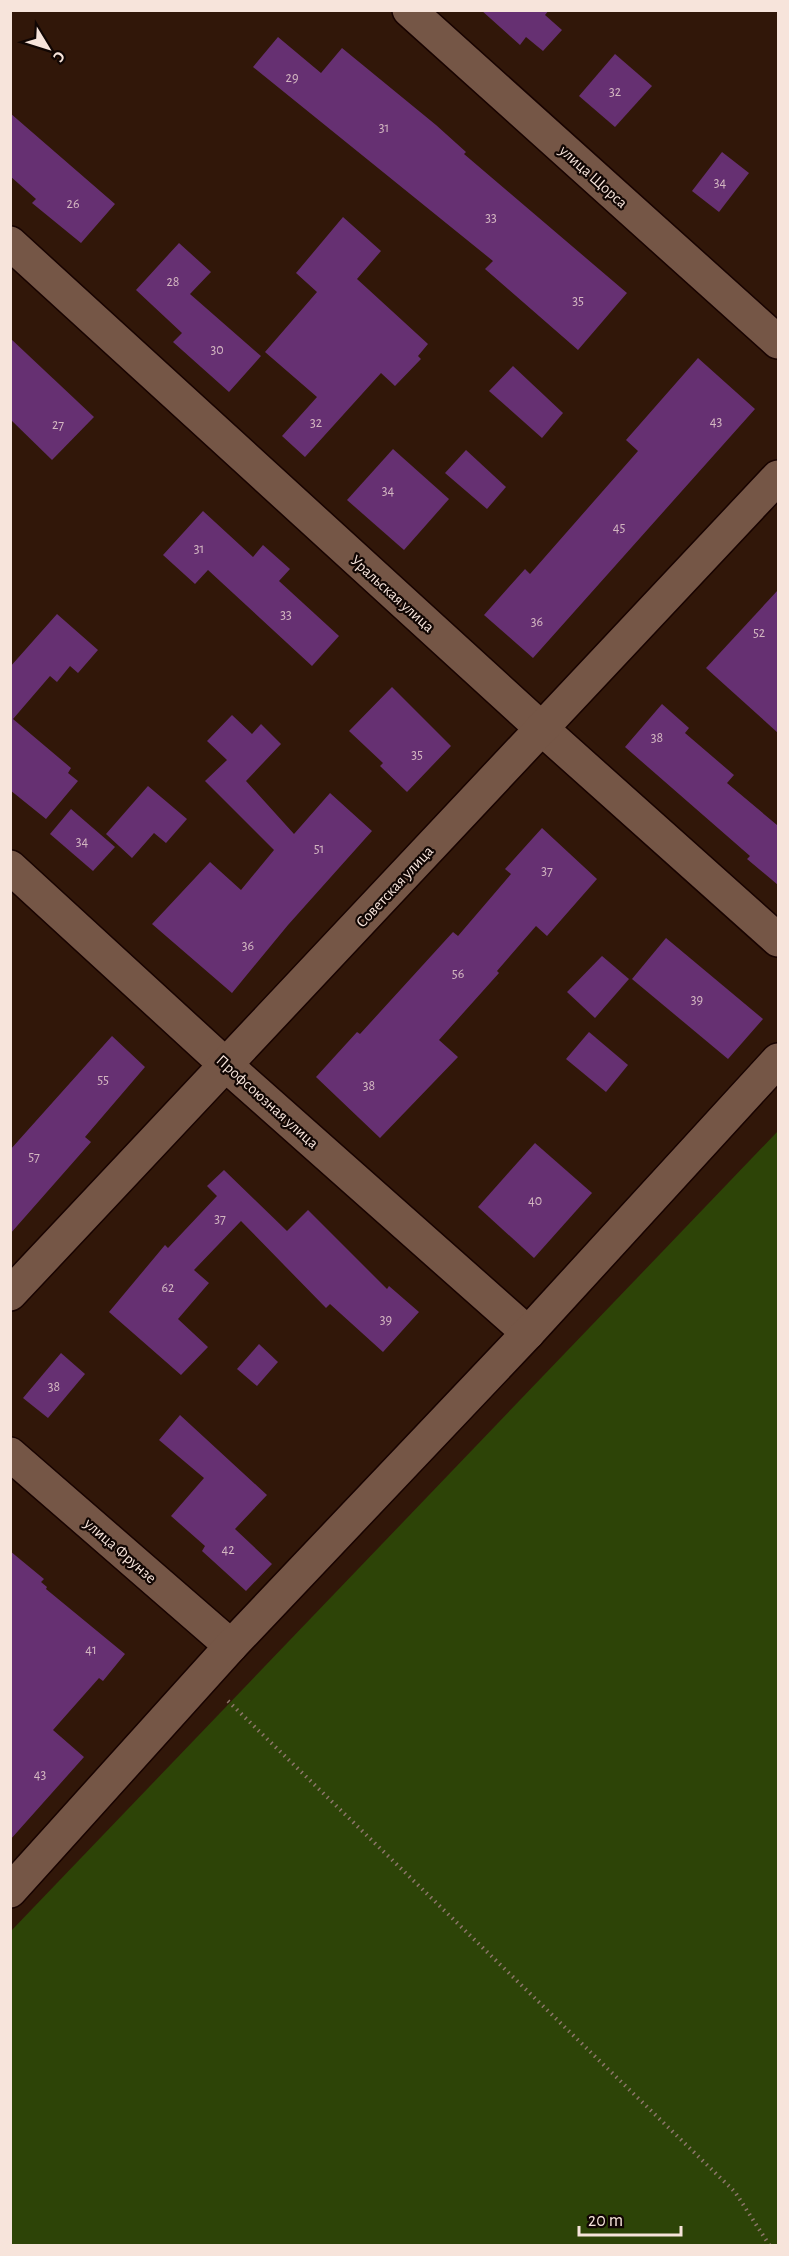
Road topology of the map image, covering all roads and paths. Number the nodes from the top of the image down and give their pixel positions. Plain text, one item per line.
1 (409, 10) edge
2 (10, 243) edge
3 (778, 342) edge
4 (778, 477) edge
5 (541, 728) junction
6 (10, 867) edge
7 (778, 940) edge
8 (778, 1060) edge
9 (227, 1066) junction
10 (10, 1294) edge
11 (528, 1332) junction
12 (10, 1454) edge
13 (231, 1646) junction
14 (203, 1677) junction
15 (10, 1891) edge
16 (770, 2246) edge

1 - 3 street, улица Щорса
2 - 5 street, Уральская улица
4 - 5 street, Советская улица
5 - 7 street, Уральская улица
5 - 9 street, Советская улица
6 - 9 street, Профсоюзная улица
8 - 11 street
9 - 10 street, Советская улица
9 - 11 street, Профсоюзная улица
11 - 13 street
12 - 13 street, улица Фрунзе
13 - 14 street
14 - 15 street
14 - 16 path

